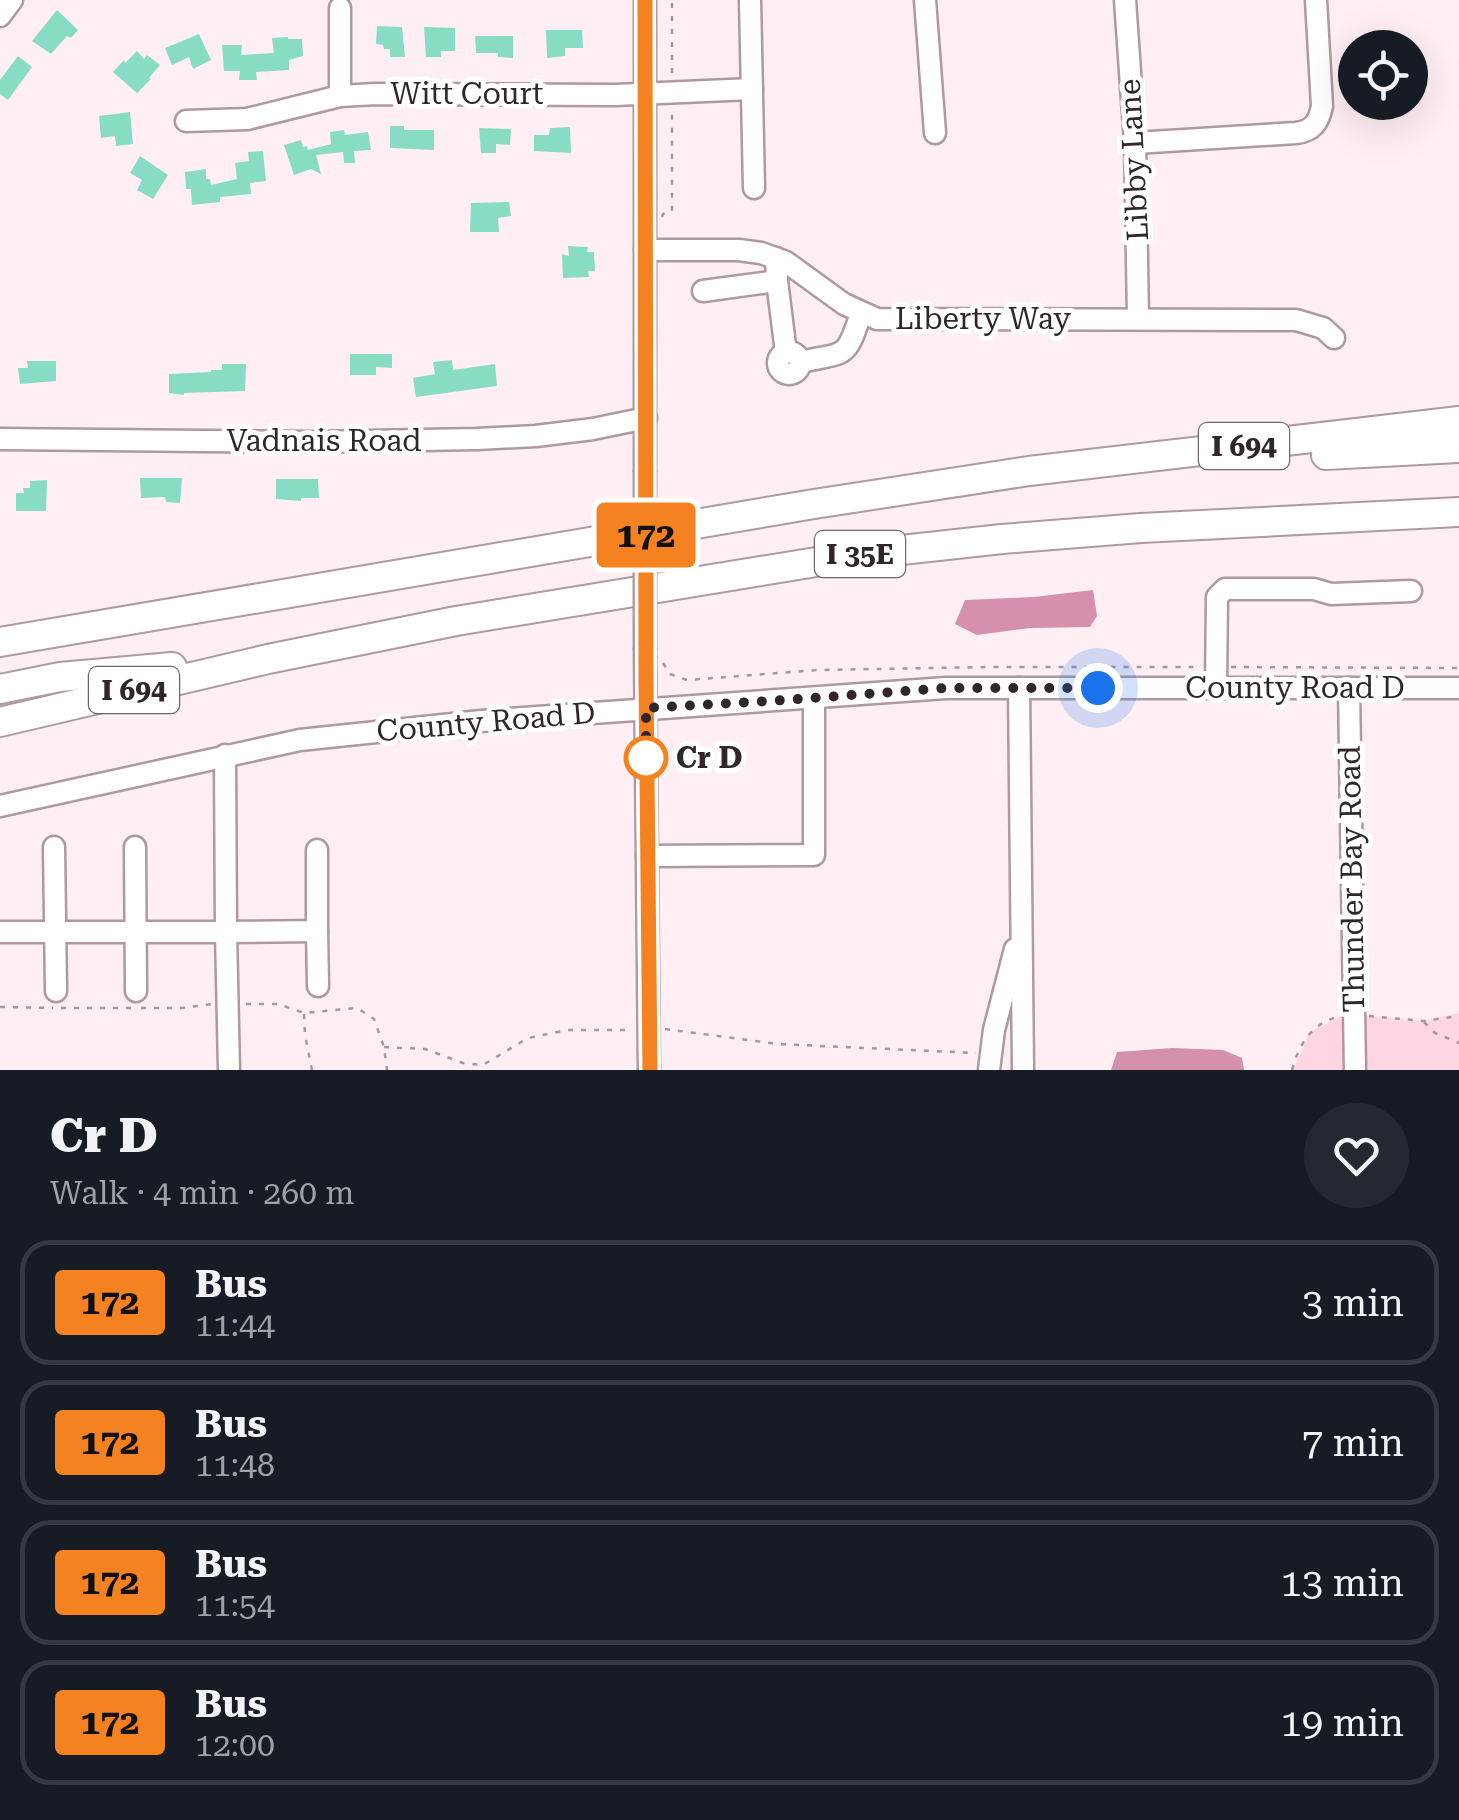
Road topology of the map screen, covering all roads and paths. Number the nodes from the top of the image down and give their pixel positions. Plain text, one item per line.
1 (12, 0) edge
2 (645, 0) edge
3 (672, 0) edge
4 (750, 0) edge
5 (925, 0) edge
6 (1124, 0) edge
7 (1316, 0) edge
8 (340, 8) dead end
9 (0, 16) edge
10 (752, 89) junction
11 (672, 93) junction
12 (645, 94) junction
13 (340, 96) junction
14 (186, 121) dead end
15 (934, 133) dead end
16 (1136, 144) junction
17 (754, 188) dead end
18 (662, 214) dead end
19 (646, 250) junction
20 (776, 258) junction
21 (777, 280) junction
22 (703, 291) dead end
23 (861, 313) junction
24 (1138, 319) junction
25 (1334, 338) dead end
26 (646, 418) junction
27 (1459, 420) edge
28 (0, 439) edge
29 (1459, 448) edge
30 (1028, 472) junction
31 (1459, 512) edge
32 (1411, 591) dead end
33 (0, 642) edge
34 (268, 659) junction
35 (663, 664) dead end
36 (988, 667) dead end
37 (1019, 688) junction
38 (1216, 688) junction
39 (1349, 688) junction
40 (1459, 688) edge
41 (0, 689) edge
42 (814, 698) junction
43 (646, 708) junction
44 (0, 722) edge
45 (225, 755) junction
46 (0, 806) edge
47 (54, 847) dead end
48 (134, 848) dead end
49 (317, 850) dead end
50 (647, 856) junction
51 (1022, 924) junction
52 (317, 931) junction
53 (0, 932) edge
54 (56, 932) junction
55 (135, 932) junction
56 (226, 932) junction
57 (318, 986) dead end
58 (56, 991) dead end
59 (136, 991) dead end
60 (228, 1004) junction
61 (0, 1008) edge
62 (304, 1013) junction
63 (1423, 1020) dead end
64 (659, 1029) dead end
65 (641, 1030) dead end
66 (1459, 1043) edge
67 (384, 1047) junction
68 (985, 1062) edge
69 (229, 1070) edge
70 (312, 1070) edge
71 (387, 1070) edge
72 (650, 1070) edge
73 (1023, 1070) edge
74 (1354, 1070) edge

1 - 9 street
2 - 12 street
3 - 11 path
4 - 10 street
5 - 15 street
6 - 16 street, Libby Lane
7 - 16 street
8 - 13 street
10 - 11 street, Witt Court
10 - 17 street
11 - 12 street, Witt Court
11 - 18 path
12 - 13 street, Witt Court
12 - 19 street
13 - 14 street, Witt Court
16 - 24 street, Libby Lane
19 - 20 street, Liberty Way
19 - 26 street
20 - 21 street
20 - 23 street, Liberty Way
21 - 22 street
21 - 23 street
23 - 24 street, Liberty Way
24 - 25 street, Liberty Way
26 - 28 street, Vadnais Road
26 - 43 street, bridge
27 - 30 highway, I 694
29 - 30 highway, I 35E
30 - 33 highway, I 35E
31 - 34 highway, I 35E
32 - 38 street
34 - 41 highway, I 35E
34 - 44 highway, I 694
35 - 36 path
37 - 38 street, County Road D
37 - 42 street, County Road D
37 - 51 street
38 - 39 street, County Road D
39 - 40 street, County Road D
39 - 74 street, Thunder Bay Road
42 - 43 street, County Road D
42 - 50 street
43 - 45 street, County Road D
43 - 50 street
45 - 46 street, County Road D
45 - 56 street
47 - 54 street
48 - 55 street
49 - 52 street
50 - 72 street
51 - 68 street
51 - 73 street
52 - 56 street
52 - 57 street
53 - 54 street
54 - 55 street
54 - 58 street
55 - 56 street
55 - 59 street
56 - 60 street
60 - 61 path
60 - 62 path
60 - 69 street
62 - 67 path
62 - 70 path
63 - 66 path
64 - 68 path
65 - 67 path
67 - 71 path

